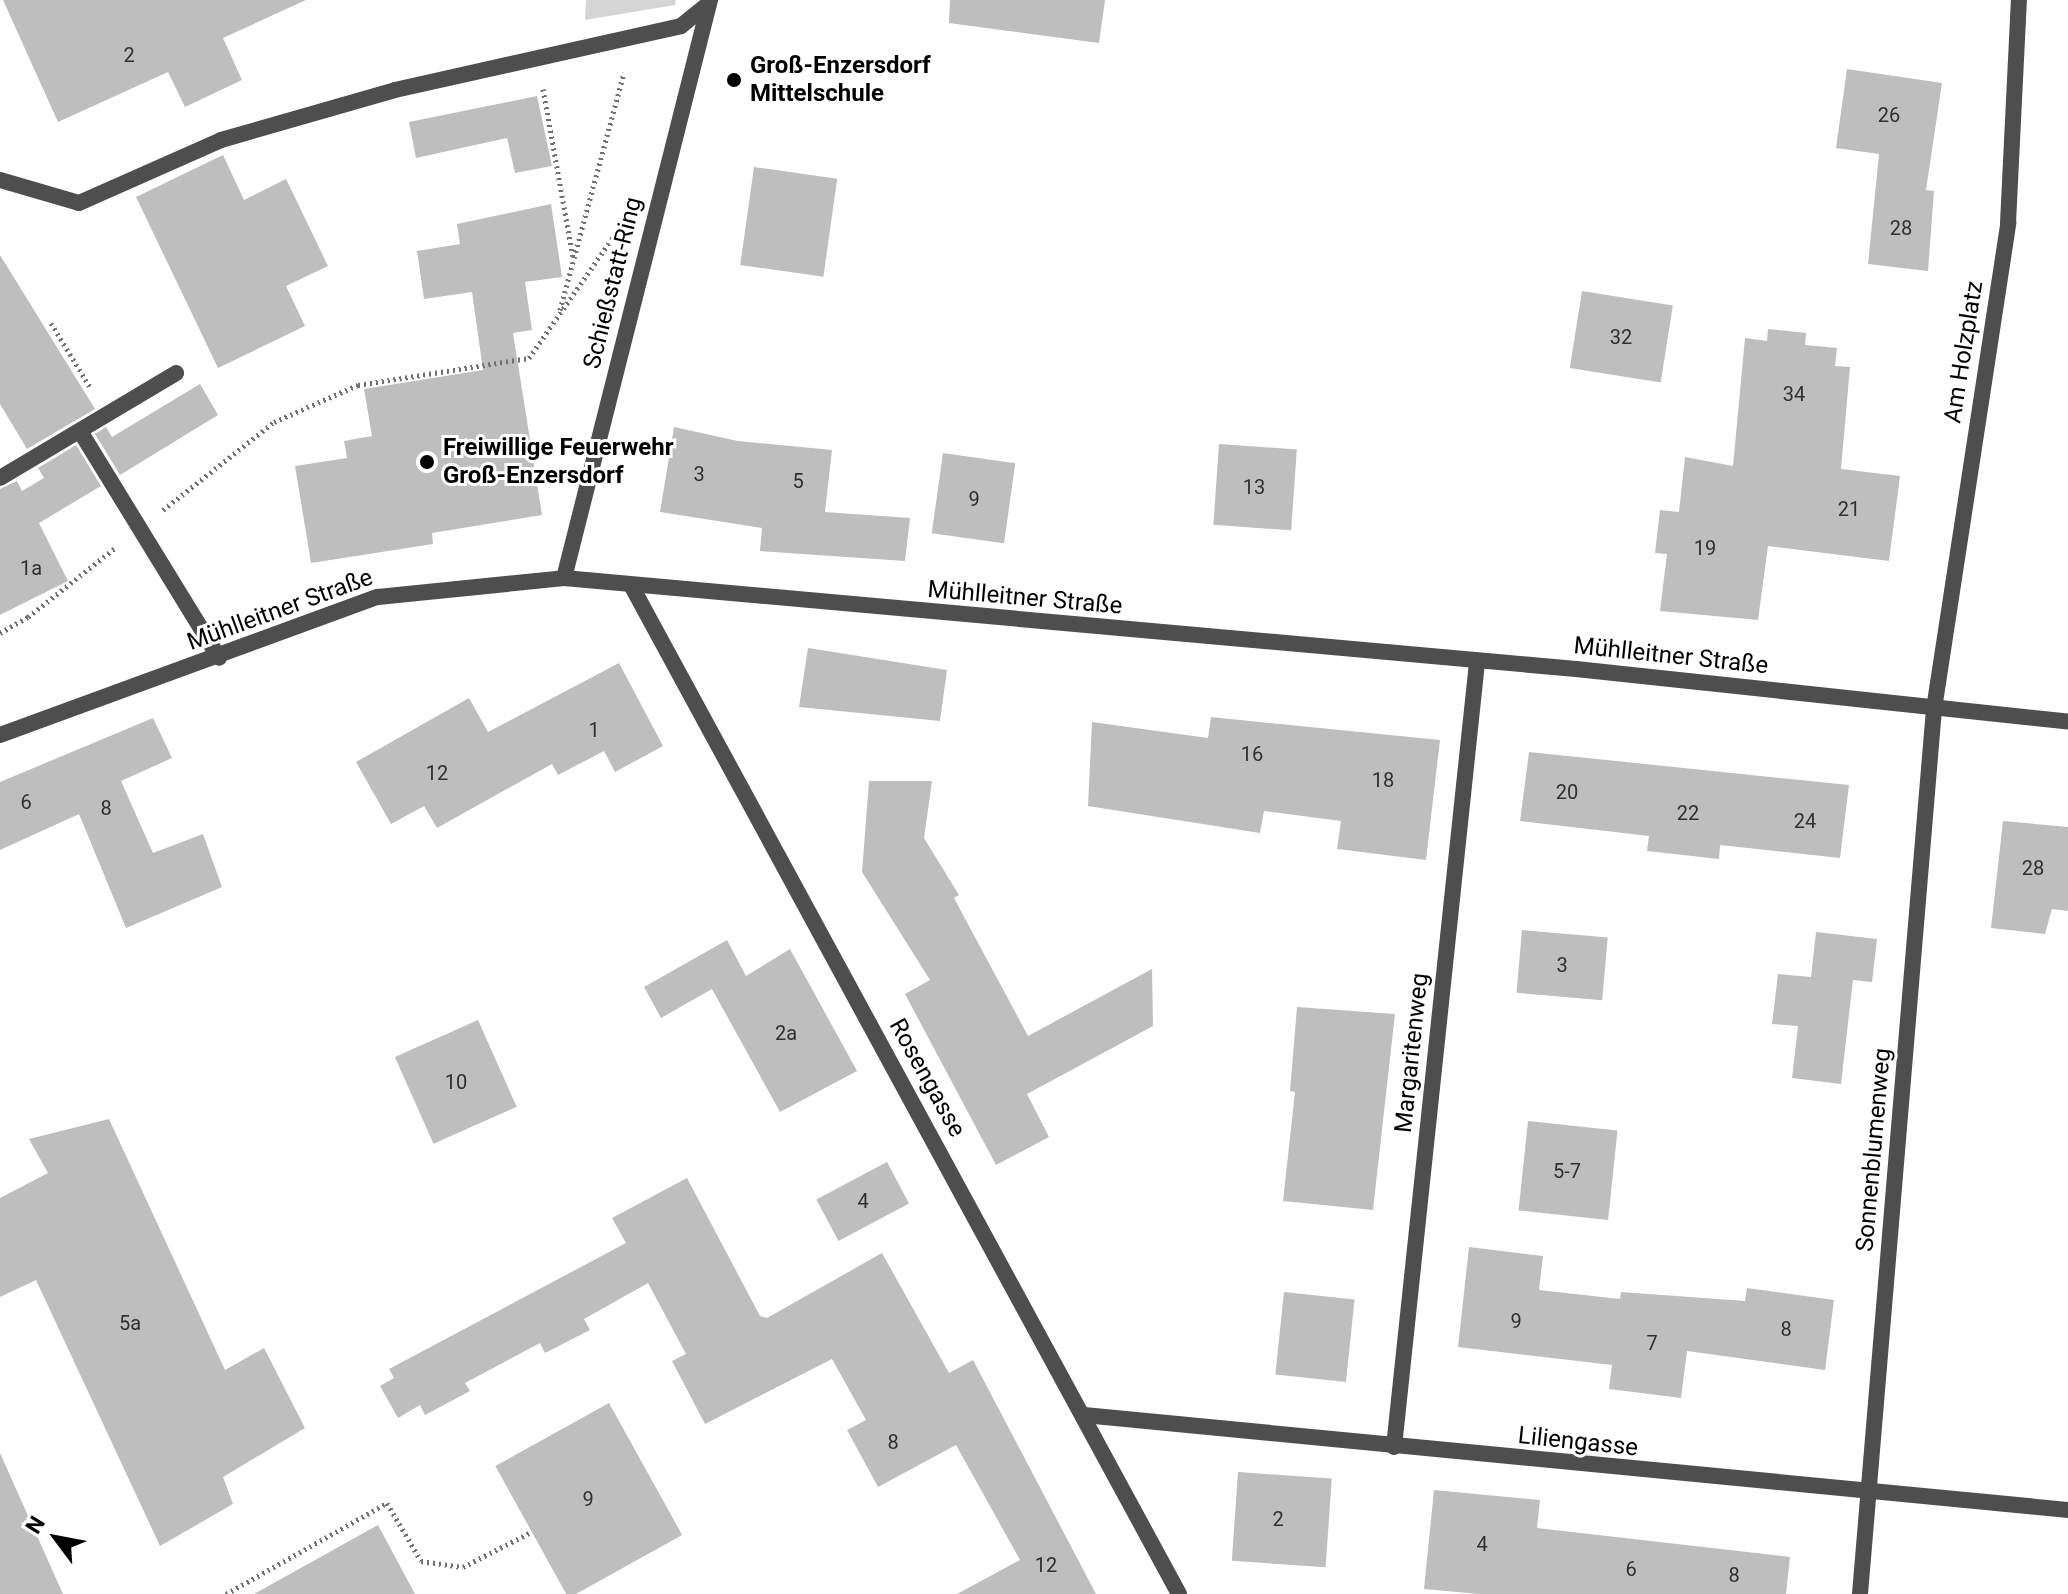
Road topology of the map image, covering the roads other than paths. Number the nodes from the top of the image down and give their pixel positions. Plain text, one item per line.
1 (2019, 0) edge
2 (712, 1) edge
3 (0, 180) edge
4 (176, 373) dead end
5 (80, 431) junction
6 (0, 478) edge
7 (564, 578) junction
8 (631, 585) junction
9 (219, 658) junction
10 (1477, 663) junction
11 (1934, 709) junction
12 (2068, 722) edge
13 (0, 735) edge
14 (1084, 1415) junction
15 (1394, 1447) junction
16 (1871, 1490) junction
17 (2068, 1510) edge
18 (1179, 1594) edge
19 (1860, 1594) edge

1 - 11 street, Am Holzplatz
2 - 3 street
2 - 7 street, Schießstatt-Ring
4 - 5 street
5 - 6 street
5 - 9 street
7 - 8 street, Mühlleitner Straße
7 - 9 street, Mühlleitner Straße
8 - 10 street, Mühlleitner Straße
8 - 14 street, Rosengasse
9 - 13 street, Mühlleitner Straße
10 - 11 street, Mühlleitner Straße
10 - 15 street, Margaritenweg
11 - 12 street, Mühlleitner Straße
11 - 16 street, Sonnenblumenweg
14 - 15 street, Liliengasse
14 - 18 street, Rosengasse
15 - 16 street, Liliengasse
16 - 17 street, Liliengasse
16 - 19 street, Sonnenblumenweg

